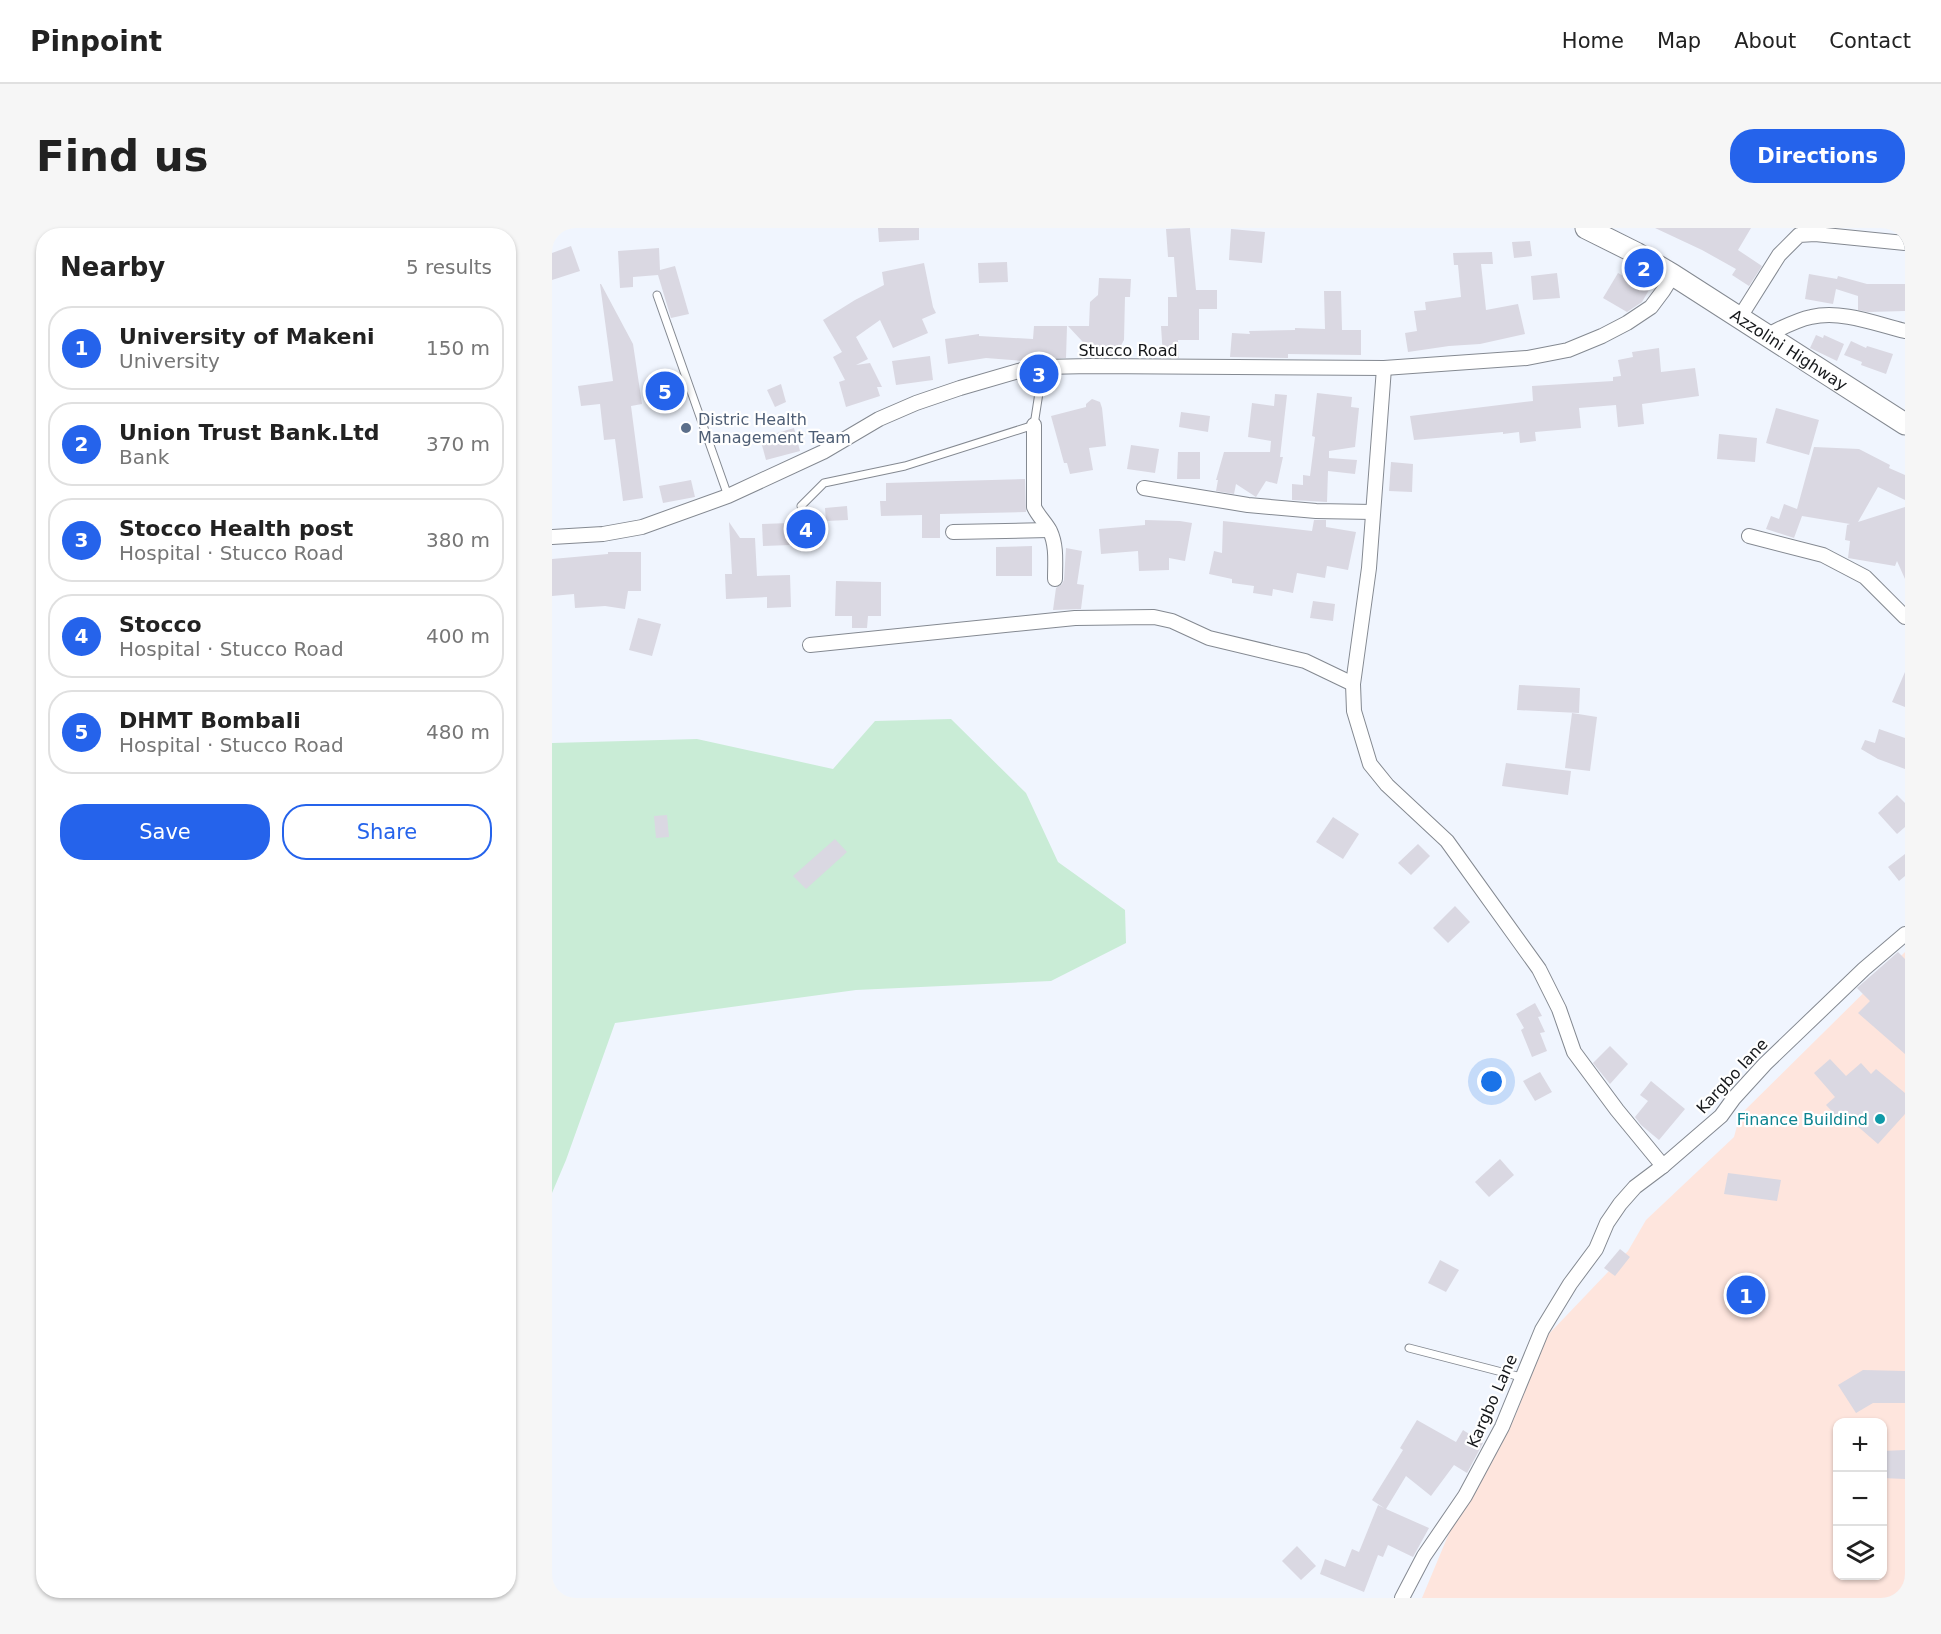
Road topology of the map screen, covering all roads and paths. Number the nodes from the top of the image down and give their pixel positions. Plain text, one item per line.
1 (1586, 228) edge
2 (1905, 243) edge
3 (1673, 275) junction
4 (657, 296) dead end
5 (1740, 317) junction
6 (1905, 331) edge
7 (1767, 335) junction
8 (1044, 367) junction
9 (1384, 368) junction
10 (1905, 424) edge
11 (1034, 425) junction
12 (1144, 488) dead end
13 (728, 496) junction
14 (801, 506) dead end
15 (1373, 512) junction
16 (1049, 530) junction
17 (953, 532) dead end
18 (1749, 536) dead end
19 (552, 537) edge
20 (1054, 579) dead end
21 (1905, 617) edge
22 (810, 645) dead end
23 (1353, 684) junction
24 (1905, 934) edge
25 (1663, 1166) junction
26 (1596, 1249) joint
27 (1409, 1348) dead end
28 (1521, 1377) junction
29 (1402, 1598) edge

1 - 3 main road, Azzolini Highway
2 - 5 street
3 - 5 main road, Azzolini Highway
3 - 9 street, Stucco Road
4 - 13 lane
5 - 7 main road, Azzolini Highway
6 - 7 street
7 - 10 main road, Azzolini Highway
8 - 9 street, Stucco Road
8 - 11 lane
8 - 13 street, Stucco Road
9 - 15 street
11 - 14 lane
11 - 16 street
12 - 15 street
13 - 19 street, Stucco Road
15 - 23 street
16 - 17 street
16 - 20 street
18 - 21 street
22 - 23 street
23 - 25 street
24 - 25 street, Kargbo lane
25 - 26 street, Kargbo lane
26 - 28 street, Kargbo Lane
27 - 28 lane
28 - 29 street, Kargbo Lane

